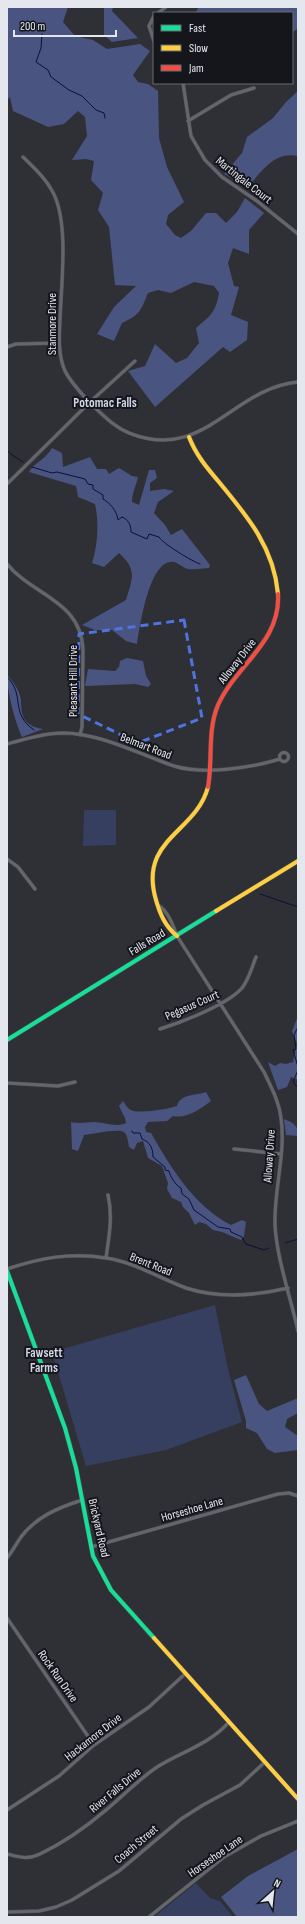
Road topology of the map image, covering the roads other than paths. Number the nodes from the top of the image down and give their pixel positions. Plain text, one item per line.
1 (153, 18) edge
2 (153, 38) edge
3 (183, 84) edge
4 (254, 88) dead end
5 (188, 121) junction
6 (23, 158) dead end
7 (298, 234) edge
8 (59, 343) junction
9 (7, 347) edge
10 (135, 361) dead end
11 (298, 382) edge
12 (90, 402) junction
13 (189, 437) junction
14 (7, 484) edge
15 (7, 564) edge
16 (80, 735) junction
17 (7, 744) edge
18 (280, 759) dead end
19 (210, 770) junction
20 (7, 859) edge
21 (298, 861) edge
22 (35, 889) dead end
23 (177, 936) junction
24 (256, 957) dead end
25 (220, 1004) junction
26 (160, 1029) dead end
27 (7, 1040) edge
28 (75, 1082) dead end
29 (7, 1083) edge
30 (234, 1149) dead end
31 (281, 1154) junction
32 (108, 1195) dead end
33 (106, 1258) junction
34 (7, 1270) edge
35 (288, 1288) junction
36 (298, 1332) edge
37 (298, 1496) edge
38 (82, 1500) junction
39 (91, 1547) junction
40 (7, 1558) edge
41 (7, 1618) edge
42 (186, 1673) junction
43 (229, 1722) junction
44 (94, 1745) junction
45 (265, 1762) junction
46 (298, 1799) edge
47 (7, 1810) edge
48 (298, 1821) edge
49 (7, 1854) edge
50 (7, 1912) edge
51 (149, 1917) edge

1 - 2 street
3 - 5 street, Martingale Court
4 - 5 street
5 - 7 street, Martingale Court
6 - 8 street, Stanmore Drive
8 - 9 street
8 - 12 street, Stanmore Drive
10 - 12 street
11 - 13 street, Stanmore Drive
12 - 13 street, Stanmore Drive
12 - 14 street
13 - 19 street, Alloway Drive
15 - 16 street, Pleasant Hill Drive
16 - 17 street, Belmart Road
16 - 19 street, Belmart Road
18 - 19 street, Belmart Road
19 - 23 street, Alloway Drive
20 - 22 street
21 - 23 street, Falls Road
23 - 25 street, Alloway Drive
23 - 27 street, Falls Road
24 - 25 street, Pegasus Court
25 - 26 street, Pegasus Court
25 - 31 street, Alloway Drive
28 - 29 street
30 - 31 street
31 - 35 street, Alloway Drive
32 - 33 street
33 - 34 street, Brent Road
33 - 35 street, Brent Road
34 - 38 street, Brickyard Road
35 - 36 street, Alloway Drive
37 - 39 street, Horseshoe Lane
38 - 39 street, Brickyard Road
38 - 40 street
39 - 42 street, Brickyard Road
41 - 44 street, Rock Run Drive
42 - 43 street, Brickyard Road
42 - 44 street, Hackamore Drive
43 - 45 street, Brickyard Road
43 - 49 street, River Falls Drive
44 - 47 street, Hackamore Drive
45 - 46 street, Brickyard Road
45 - 50 street, Coach Street
48 - 51 street, Horseshoe Lane

